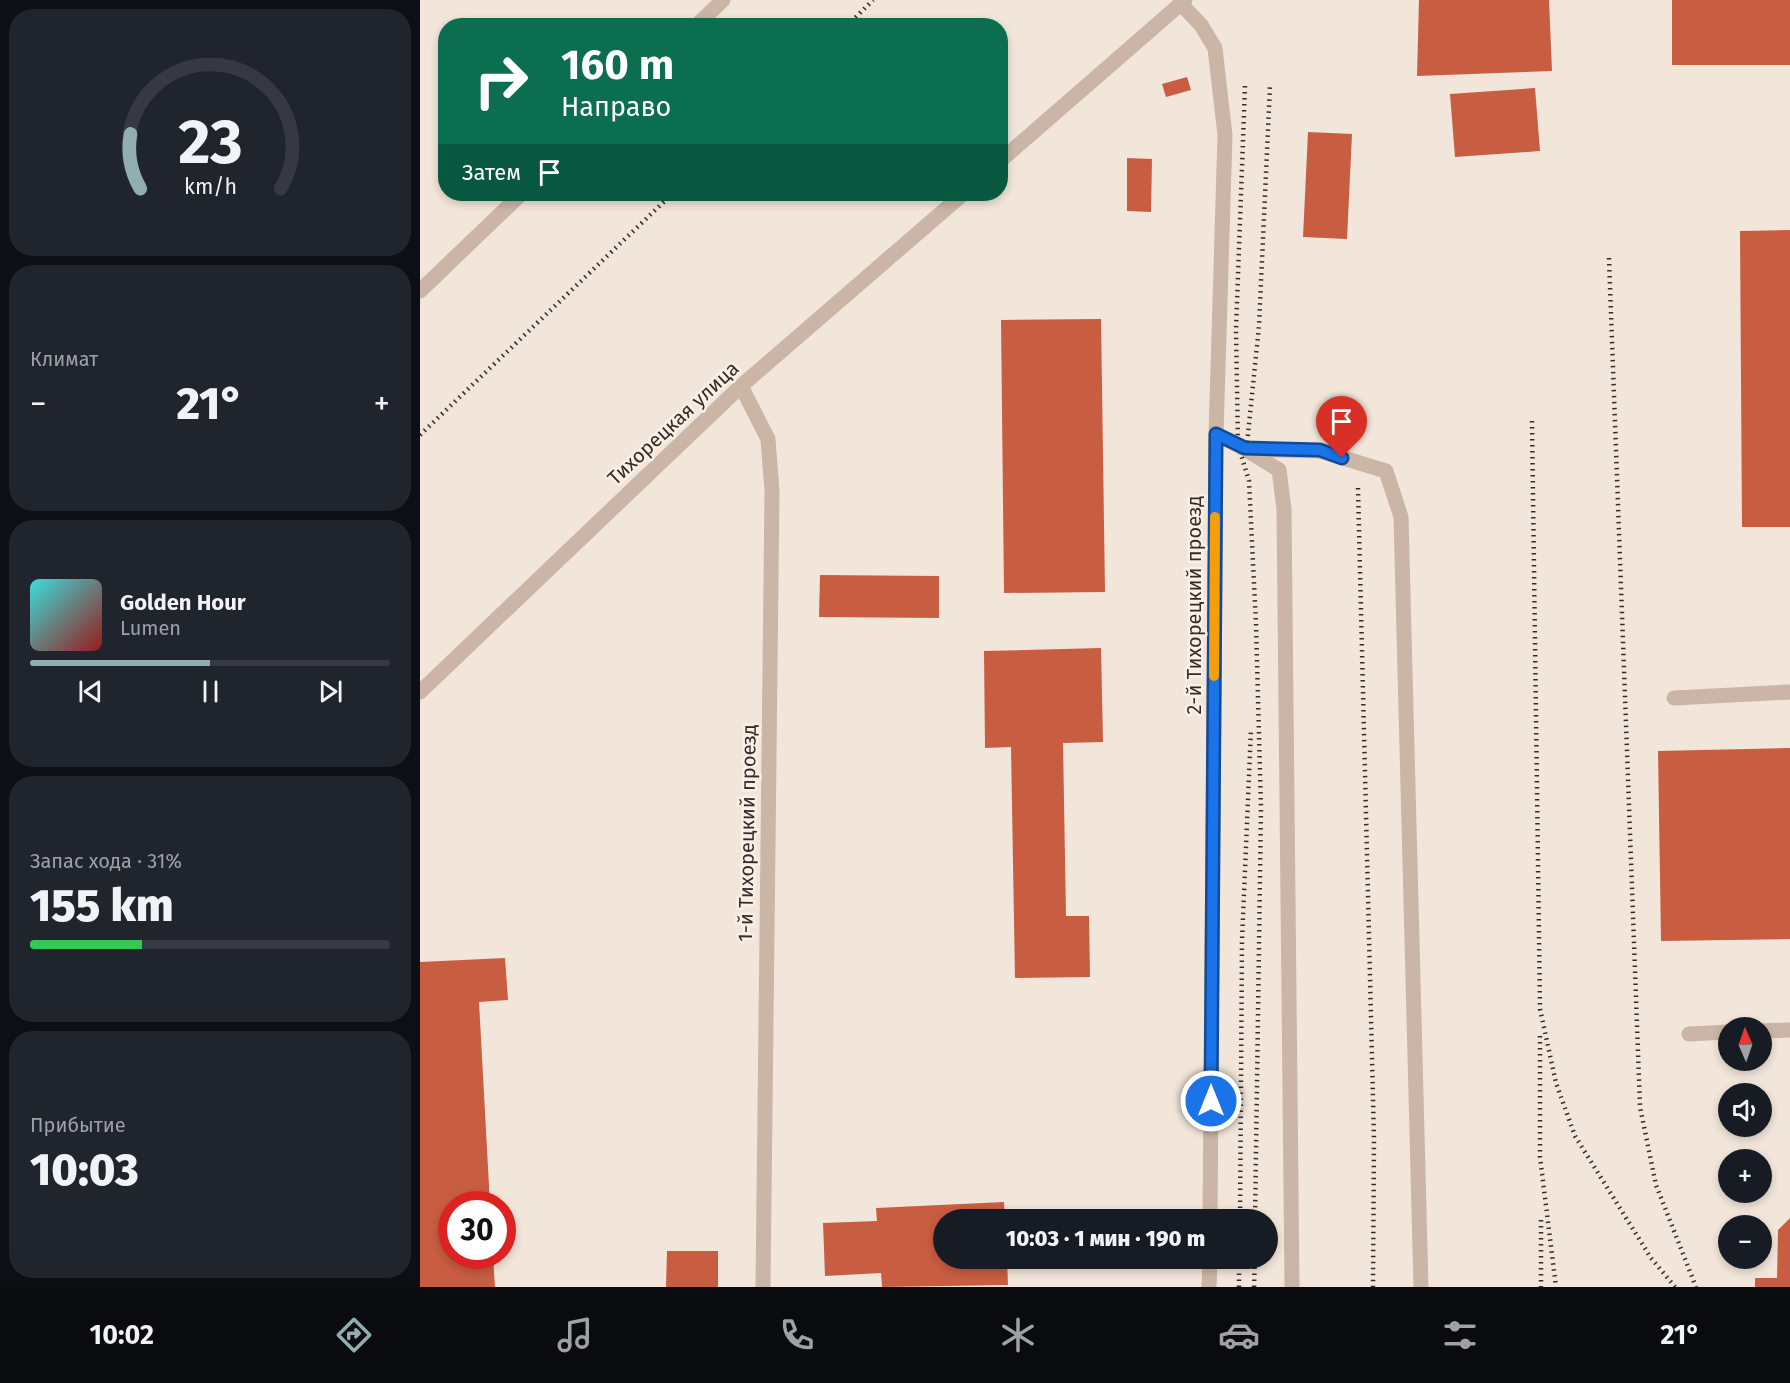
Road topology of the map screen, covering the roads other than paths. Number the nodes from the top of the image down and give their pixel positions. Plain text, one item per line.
1 (723, 0) edge
2 (1183, 2) edge
3 (704, 18) edge
4 (1008, 154) edge
5 (514, 201) edge
6 (955, 201) edge
7 (420, 291) edge
8 (741, 386) junction
9 (1216, 434) junction
10 (1245, 448) junction
11 (420, 692) edge
12 (1790, 692) edge
13 (1674, 698) dead end
14 (1790, 1030) edge
15 (1772, 1031) edge
16 (1718, 1033) edge
17 (1689, 1034) dead end
18 (1210, 1209) edge
19 (1210, 1269) edge
20 (763, 1287) edge
21 (1209, 1287) edge
22 (1292, 1287) edge
23 (1420, 1287) edge

1 - 3 street
2 - 4 street
2 - 9 street, 2-й Тихорецкий проезд
5 - 7 street
6 - 8 street, Тихорецкая улица
8 - 11 street, Тихорецкая улица
8 - 20 street, 1-й Тихорецкий проезд
9 - 10 street
9 - 18 street, 2-й Тихорецкий проезд
10 - 22 street
10 - 23 street
12 - 13 street
14 - 15 street
16 - 17 street
19 - 21 street

